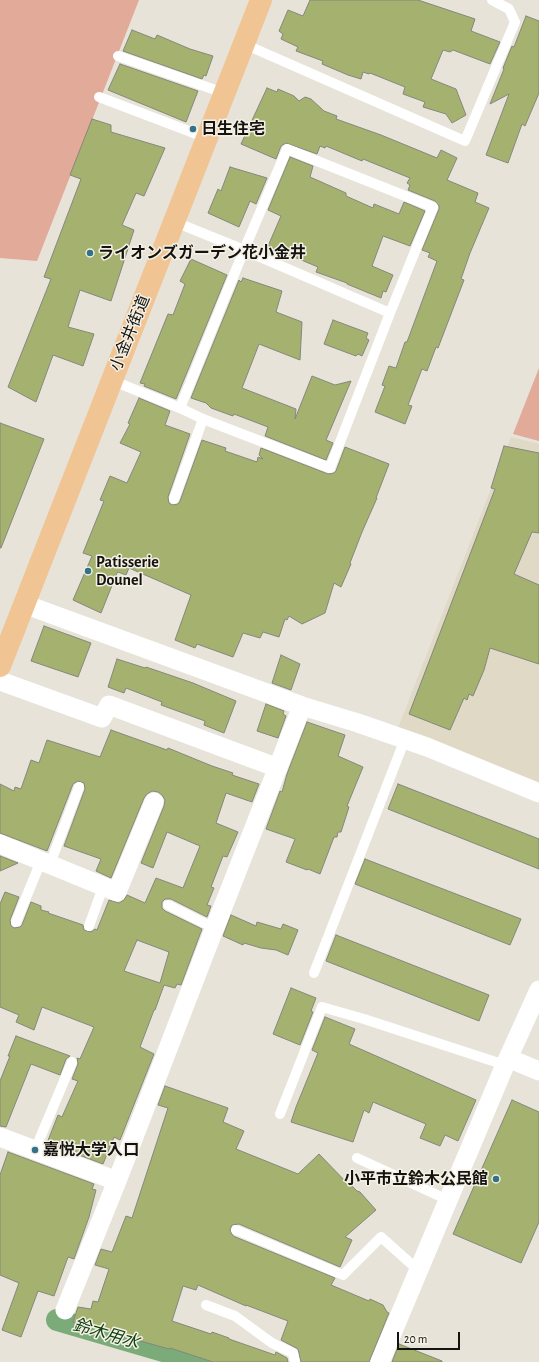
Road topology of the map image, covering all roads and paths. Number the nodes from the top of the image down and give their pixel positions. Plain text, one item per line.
1 (261, 0) edge
2 (492, 0) edge
3 (244, 44) junction
4 (118, 56) dead end
5 (224, 93) junction
6 (99, 96) dead end
7 (207, 138) junction
8 (175, 222) junction
9 (244, 250) junction
10 (390, 312) junction
11 (111, 380) junction
12 (180, 408) junction
13 (203, 419) junction
14 (174, 498) dead end
15 (24, 604) junction
16 (0, 666) edge
17 (0, 681) edge
18 (302, 706) junction
19 (405, 739) junction
20 (278, 768) junction
21 (79, 787) dead end
22 (539, 793) edge
23 (154, 802) dead end
24 (0, 844) edge
25 (45, 862) junction
26 (103, 887) junction
27 (168, 905) dead end
28 (16, 922) dead end
29 (89, 926) dead end
30 (214, 928) junction
31 (314, 973) dead end
32 (539, 990) edge
33 (536, 1009) edge
34 (72, 1062) dead end
35 (507, 1062) junction
36 (539, 1071) edge
37 (280, 1114) dead end
38 (0, 1137) edge
39 (35, 1150) junction
40 (357, 1158) dead end
41 (117, 1181) junction
42 (448, 1200) junction
43 (236, 1230) dead end
44 (418, 1270) junction
45 (206, 1305) dead end
46 (65, 1310) dead end
47 (295, 1362) edge
48 (380, 1362) edge

1 - 3 main road, 小金井街道
2 - 3 lane
3 - 5 main road, 小金井街道
4 - 5 lane
5 - 7 main road, 小金井街道
6 - 7 lane
7 - 8 main road, 小金井街道
8 - 9 lane
8 - 11 main road, 小金井街道
9 - 10 lane
9 - 10 lane
9 - 12 lane
10 - 13 lane
11 - 12 lane
11 - 15 main road, 小金井街道
12 - 13 lane
13 - 14 lane
15 - 16 main road, 小金井街道
15 - 18 street
17 - 20 street
18 - 19 street
18 - 20 street
19 - 22 street
19 - 31 lane
20 - 30 street
21 - 25 lane
23 - 26 street
24 - 25 street
25 - 26 street
25 - 28 lane
26 - 29 lane
27 - 30 lane
30 - 41 street
32 - 33 street
33 - 35 street
34 - 39 lane
35 - 36 street
35 - 37 lane
35 - 42 street
38 - 39 street
39 - 41 street
40 - 42 lane
41 - 46 street
42 - 44 street
43 - 44 lane
44 - 48 street
45 - 47 lane

